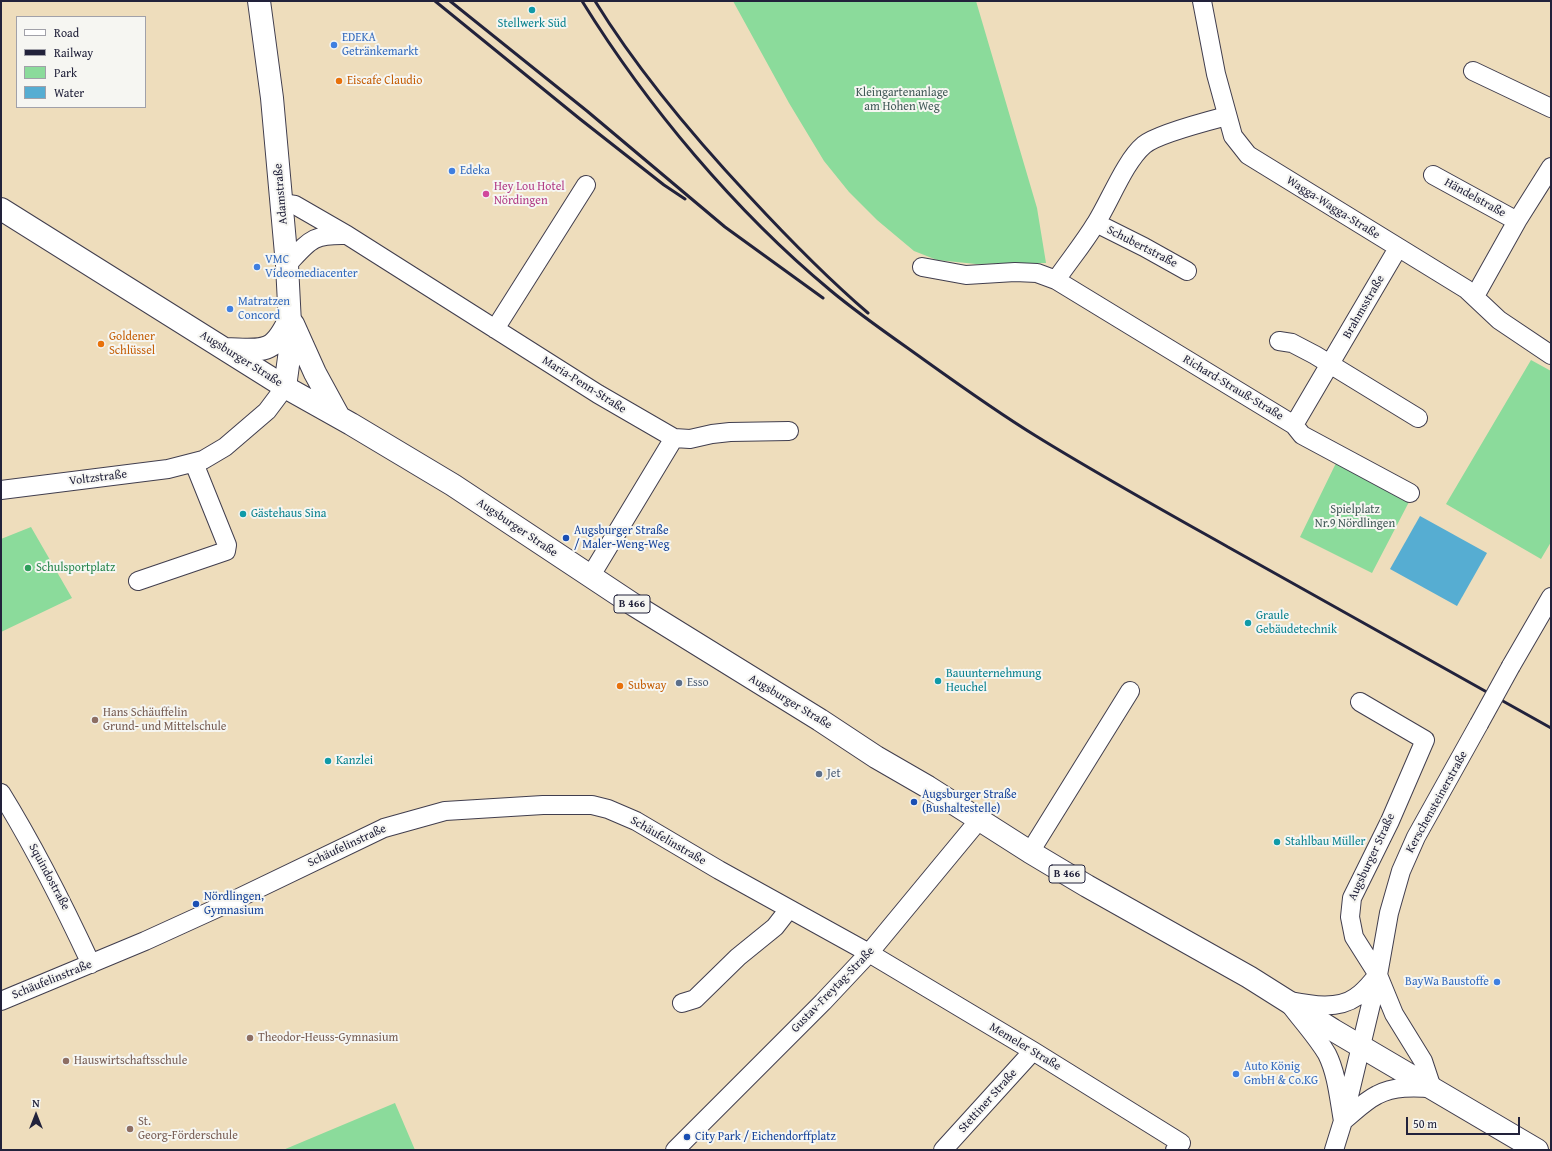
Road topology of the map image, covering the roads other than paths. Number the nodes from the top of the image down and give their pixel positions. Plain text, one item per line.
1 (259, 1) edge
2 (1202, 1) edge
3 (1473, 71) dead end
4 (1551, 108) edge
5 (1227, 116) junction
6 (1551, 167) edge
7 (1433, 175) dead end
8 (586, 185) dead end
9 (282, 203) junction
10 (1, 209) edge
11 (1517, 221) junction
12 (1096, 223) junction
13 (347, 235) junction
14 (1398, 248) junction
15 (287, 265) junction
16 (922, 267) dead end
17 (1187, 271) dead end
18 (1056, 280) junction
19 (1475, 296) junction
20 (291, 317) junction
21 (495, 329) junction
22 (1279, 341) dead end
23 (225, 349) junction
24 (1551, 355) edge
25 (1330, 365) junction
26 (285, 386) junction
27 (339, 417) junction
28 (1418, 418) dead end
29 (1294, 425) junction
30 (790, 431) dead end
31 (674, 438) junction
32 (194, 463) junction
33 (1, 490) edge
34 (1410, 493) dead end
35 (590, 577) junction
36 (138, 581) dead end
37 (1551, 597) edge
38 (1130, 690) dead end
39 (1360, 702) dead end
40 (1, 793) edge
41 (979, 820) junction
42 (1030, 852) junction
43 (789, 909) junction
44 (869, 953) junction
45 (91, 964) junction
46 (1378, 975) junction
47 (1, 1001) edge
48 (1288, 1001) junction
49 (682, 1004) dead end
50 (1361, 1046) junction
51 (1033, 1052) junction
52 (1432, 1088) junction
53 (1343, 1121) junction
54 (1178, 1146) edge
55 (675, 1150) edge
56 (943, 1150) edge
57 (1334, 1150) edge
58 (1537, 1150) edge

1 - 9 main road, Adamstraße
2 - 5 street, Wagga-Wagga-Straße
3 - 4 street
5 - 12 street, Schubertstraße
5 - 14 street, Wagga-Wagga-Straße
6 - 11 street, Händelstraße
7 - 11 street, Händelstraße
8 - 21 street
9 - 13 street, Maria-Penn-Straße
9 - 15 main road, Adamstraße
10 - 23 main road, Augsburger Straße
11 - 19 street, Händelstraße
12 - 17 street, Schubertstraße
12 - 18 street, Schubertstraße
13 - 15 street
13 - 21 street, Maria-Penn-Straße
14 - 19 street, Wagga-Wagga-Straße
14 - 25 street, Brahmsstraße
15 - 20 main road, Adamstraße
16 - 18 street
18 - 29 street, Richard-Strauß-Straße
19 - 24 street, Wagga-Wagga-Straße
20 - 23 main road
20 - 26 main road, Adamstraße
20 - 27 main road
21 - 31 street, Maria-Penn-Straße
22 - 25 street
23 - 26 main road, Augsburger Straße
25 - 28 street
25 - 29 street, Brahmsstraße
26 - 27 main road, Augsburger Straße / B 466
26 - 32 street, Voltzstraße
27 - 35 main road, Augsburger Straße / B 466
29 - 34 street, Richard-Strauß-Straße
30 - 31 street, Maria-Penn-Straße
31 - 35 street
32 - 33 street, Voltzstraße
32 - 36 street
35 - 41 main road, Augsburger Straße / B 466
37 - 46 street, Kerschensteinerstraße, bridge
38 - 42 street
39 - 46 street, Augsburger Straße
40 - 45 street, Squindostraße
41 - 42 main road, Augsburger Straße / B 466
41 - 44 street, Gustav-Freytag-Straße
42 - 48 main road, Augsburger Straße / B 466
43 - 44 street, Schäufelinstraße
43 - 45 street, Schäufelinstraße
43 - 49 street
44 - 51 street, Memeler Straße
44 - 55 street, Gustav-Freytag-Straße
45 - 47 street, Schäufelinstraße
46 - 48 street
46 - 50 street
46 - 52 street
48 - 50 main road, Augsburger Straße / B 466
48 - 53 street
50 - 52 main road, Augsburger Straße / B 466
50 - 53 street
51 - 54 street, Memeler Straße
51 - 56 street, Stettiner Straße
52 - 53 street
52 - 58 main road, Augsburger Straße / B 466
53 - 57 street

